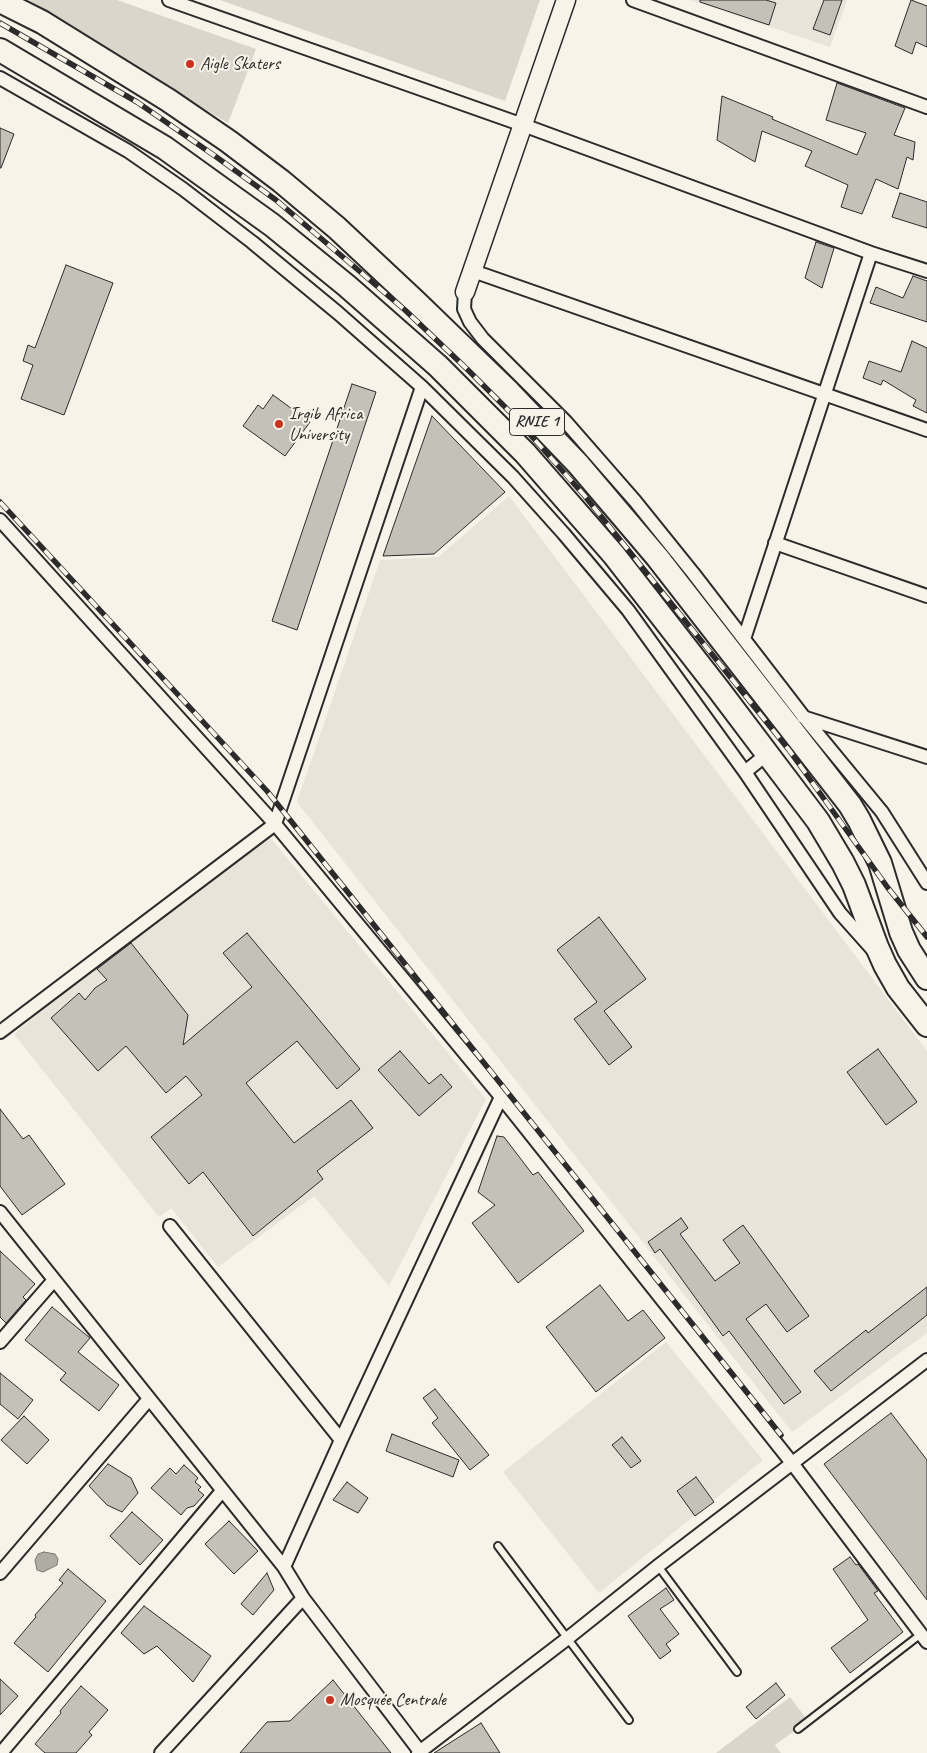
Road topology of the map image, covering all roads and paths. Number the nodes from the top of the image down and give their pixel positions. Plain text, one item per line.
1 (169, 0) edge
2 (566, 0) edge
3 (634, 0) edge
4 (0, 1) edge
5 (0, 50) edge
6 (0, 78) edge
7 (927, 107) edge
8 (523, 126) junction
9 (871, 253) junction
10 (473, 270) junction
11 (927, 271) edge
12 (465, 292) joint
13 (422, 388) junction
14 (824, 394) junction
15 (927, 430) edge
16 (0, 520) edge
17 (775, 543) junction
18 (927, 596) edge
19 (744, 639) junction
20 (803, 716) junction
21 (767, 754) junction
22 (927, 757) edge
23 (745, 772) junction
24 (275, 824) junction
25 (927, 884) edge
26 (883, 962) junction
27 (927, 978) edge
28 (927, 1025) edge
29 (0, 1032) edge
30 (501, 1097) junction
31 (0, 1212) edge
32 (170, 1226) dead end
33 (54, 1280) junction
34 (0, 1342) edge
35 (927, 1360) edge
36 (150, 1399) junction
37 (341, 1440) junction
38 (792, 1463) junction
39 (222, 1491) junction
40 (498, 1546) dead end
41 (658, 1566) junction
42 (284, 1567) junction
43 (0, 1573) edge
44 (303, 1598) junction
45 (568, 1638) junction
46 (924, 1638) edge
47 (737, 1672) dead end
48 (629, 1720) dead end
49 (798, 1729) dead end
50 (1, 1753) edge
51 (161, 1753) edge
52 (420, 1753) edge

1 - 8 street
2 - 8 street
3 - 7 street
4 - 27 highway, RNIE 1
5 - 21 highway, RNIE 1
6 - 13 street
8 - 9 street
8 - 10 street
9 - 11 street
9 - 14 street
10 - 12 street
10 - 14 street
12 - 19 street
13 - 23 street
13 - 24 street
14 - 15 street
14 - 17 street
16 - 24 street
17 - 18 street
17 - 19 street
19 - 20 street
20 - 22 street
20 - 25 street
21 - 23 street
21 - 26 highway, RNIE 1
23 - 26 street
24 - 29 street
24 - 30 street
26 - 28 highway, RNIE 1
30 - 37 street
30 - 38 street
31 - 33 street
32 - 37 street
33 - 34 street
33 - 36 street
35 - 38 street
36 - 39 street
36 - 43 street
37 - 42 street
38 - 41 street
38 - 46 street
39 - 42 street
39 - 50 street
40 - 45 lane
41 - 45 street
41 - 47 lane
42 - 44 street
44 - 51 street
44 - 52 street
45 - 48 lane
45 - 52 street
46 - 49 lane

